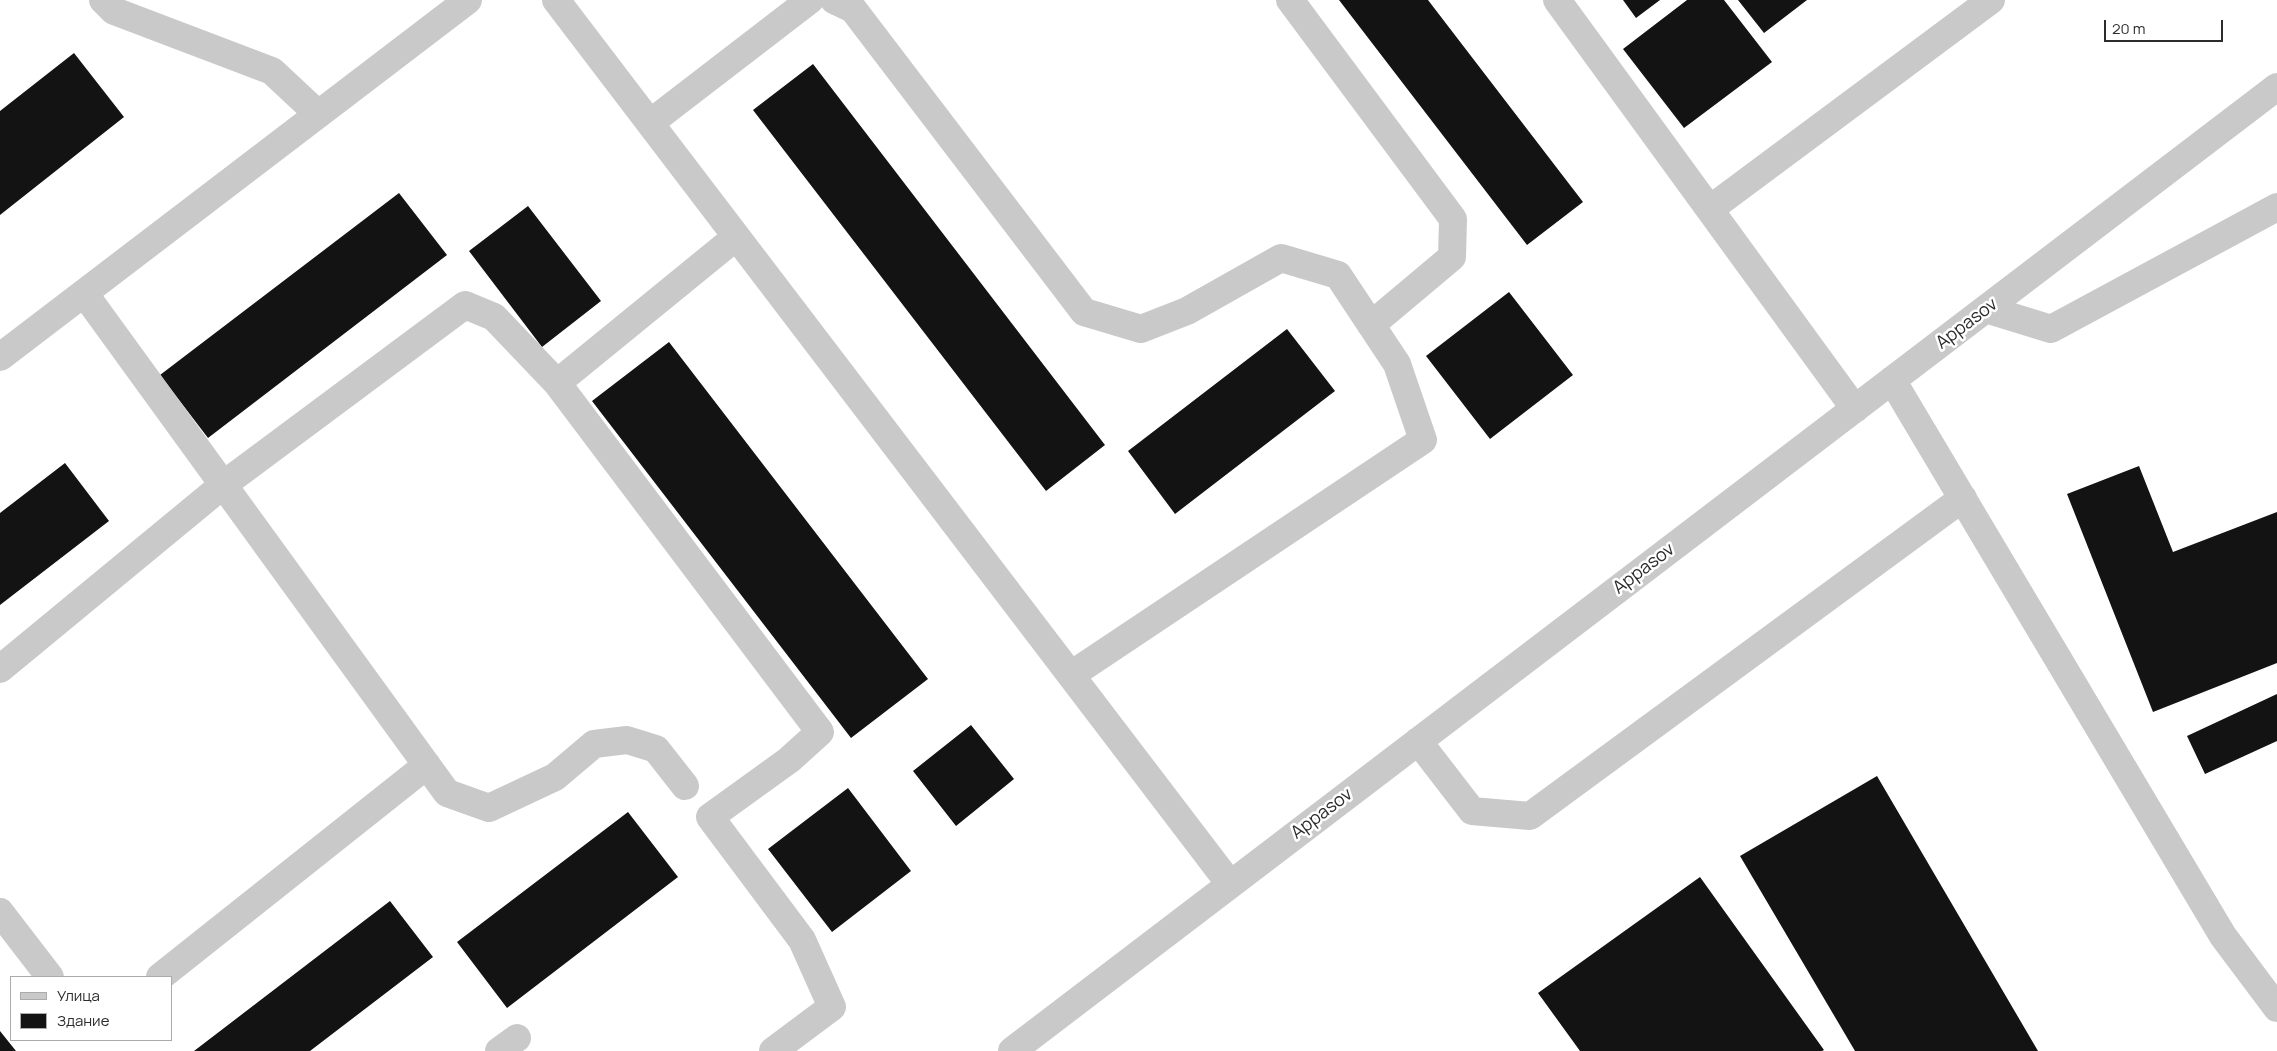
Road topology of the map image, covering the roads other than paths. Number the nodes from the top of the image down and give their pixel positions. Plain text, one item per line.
1 (104, 0) edge
2 (468, 0) edge
3 (556, 0) edge
4 (810, 0) edge
5 (1290, 0) edge
6 (1557, 0) edge
7 (1991, 0) edge
8 (851, 3) edge
9 (2277, 87) edge
10 (318, 114) junction
11 (650, 122) junction
12 (2277, 207) edge
13 (1710, 210) junction
14 (736, 237) junction
15 (84, 293) junction
16 (1986, 309) junction
17 (1371, 325) junction
18 (0, 357) edge
19 (1892, 380) junction
20 (557, 382) junction
21 (1855, 409) junction
22 (223, 485) junction
23 (1963, 498) junction
24 (0, 669) edge
25 (1070, 674) junction
26 (1418, 741) junction
27 (427, 765) junction
28 (685, 786) dead end
29 (1230, 884) junction
30 (0, 912) edge
31 (49, 976) edge
32 (161, 976) edge
33 (2277, 1008) edge
34 (772, 1051) edge
35 (1012, 1051) edge

1 - 10 street
2 - 10 street
3 - 11 street
4 - 11 street
5 - 17 street
6 - 13 street
7 - 13 street
8 - 17 street
9 - 16 street, Appasov
10 - 15 street
11 - 14 street
12 - 16 street
13 - 21 street
14 - 20 street
14 - 25 street
15 - 18 street
15 - 22 street
16 - 19 street, Appasov
17 - 25 street
19 - 21 street, Appasov
19 - 23 street
20 - 22 street
20 - 34 street
21 - 26 street, Appasov
22 - 24 street
22 - 27 street
23 - 26 street
23 - 33 street
25 - 29 street
26 - 29 street, Appasov
27 - 28 street
27 - 32 street
29 - 35 street, Appasov
30 - 31 street

